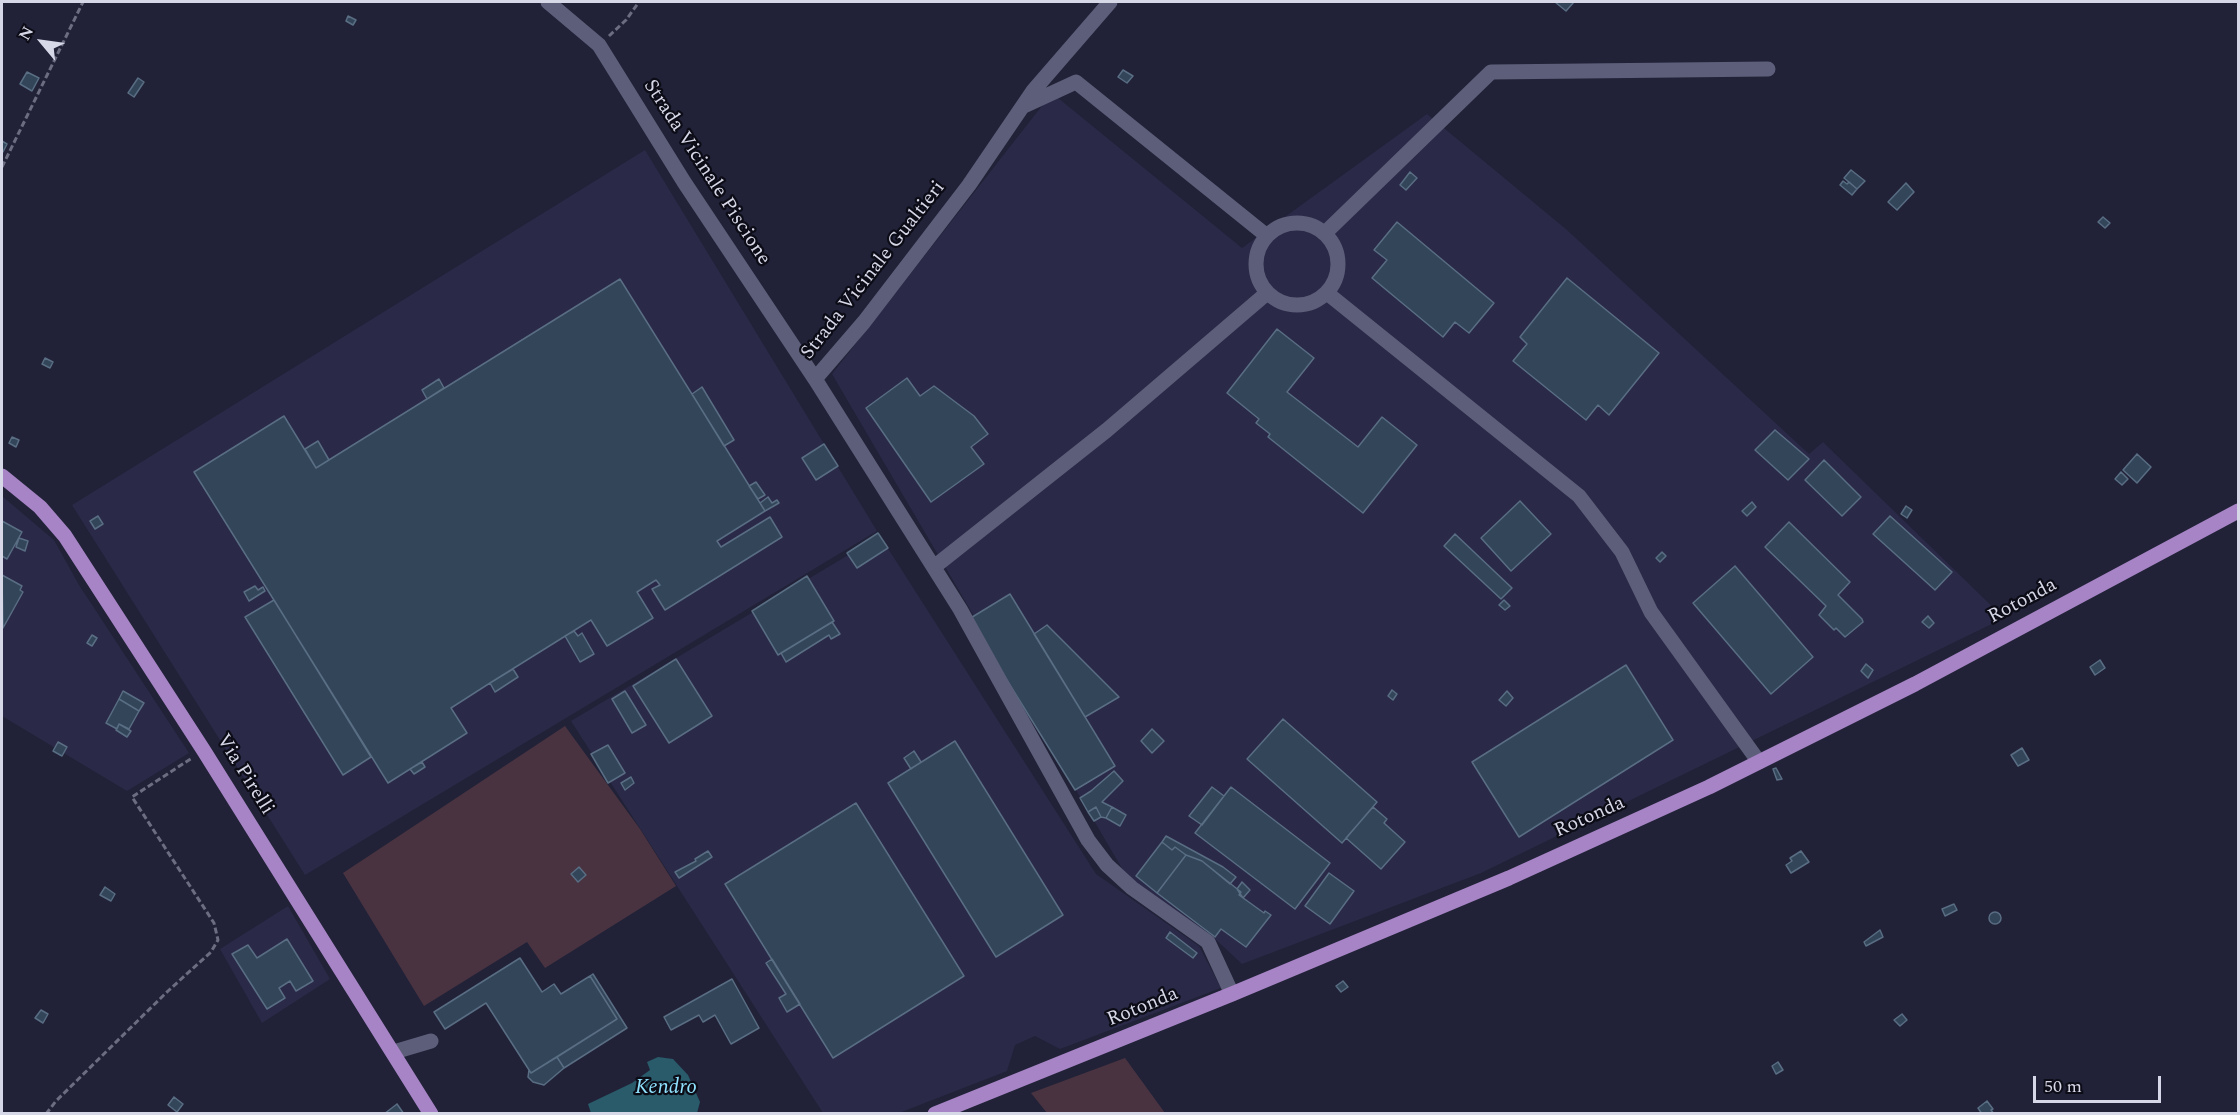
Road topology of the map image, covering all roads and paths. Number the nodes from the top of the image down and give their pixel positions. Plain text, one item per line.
1 (83, 2) edge
2 (548, 2) edge
3 (639, 2) edge
4 (1110, 2) edge
5 (599, 45) junction
6 (1768, 69) dead end
7 (1023, 106) junction
8 (2, 167) edge
9 (1325, 233) junction
10 (1267, 236) junction
11 (1267, 293) junction
12 (1327, 293) junction
13 (815, 379) junction
14 (2, 476) edge
15 (2238, 511) edge
16 (933, 567) junction
17 (204, 751) junction
18 (1759, 762) junction
19 (1232, 994) junction
20 (431, 1041) dead end
21 (394, 1053) junction
22 (46, 1113) edge
23 (431, 1113) edge
24 (936, 1113) edge

1 - 8 path
2 - 5 street, Strada Vicinale Piscione
3 - 5 path
4 - 7 street, Strada Vicinale Gualtieri
5 - 13 street, Strada Vicinale Piscione
6 - 9 street
7 - 10 street
7 - 13 street, Strada Vicinale Gualtieri
9 - 10 street
9 - 12 street
10 - 11 street
11 - 12 street
11 - 16 street
12 - 18 street
13 - 16 street, Strada Vicinale Gualtieri
14 - 17 main road, Via Pirelli
15 - 18 main road, Rotonda
16 - 19 street, Strada Vicinale Gualtieri
17 - 21 main road, Via Pirelli
17 - 22 path
18 - 19 main road, Rotonda
19 - 24 main road, Rotonda
20 - 21 street
21 - 23 main road, Via Pirelli

